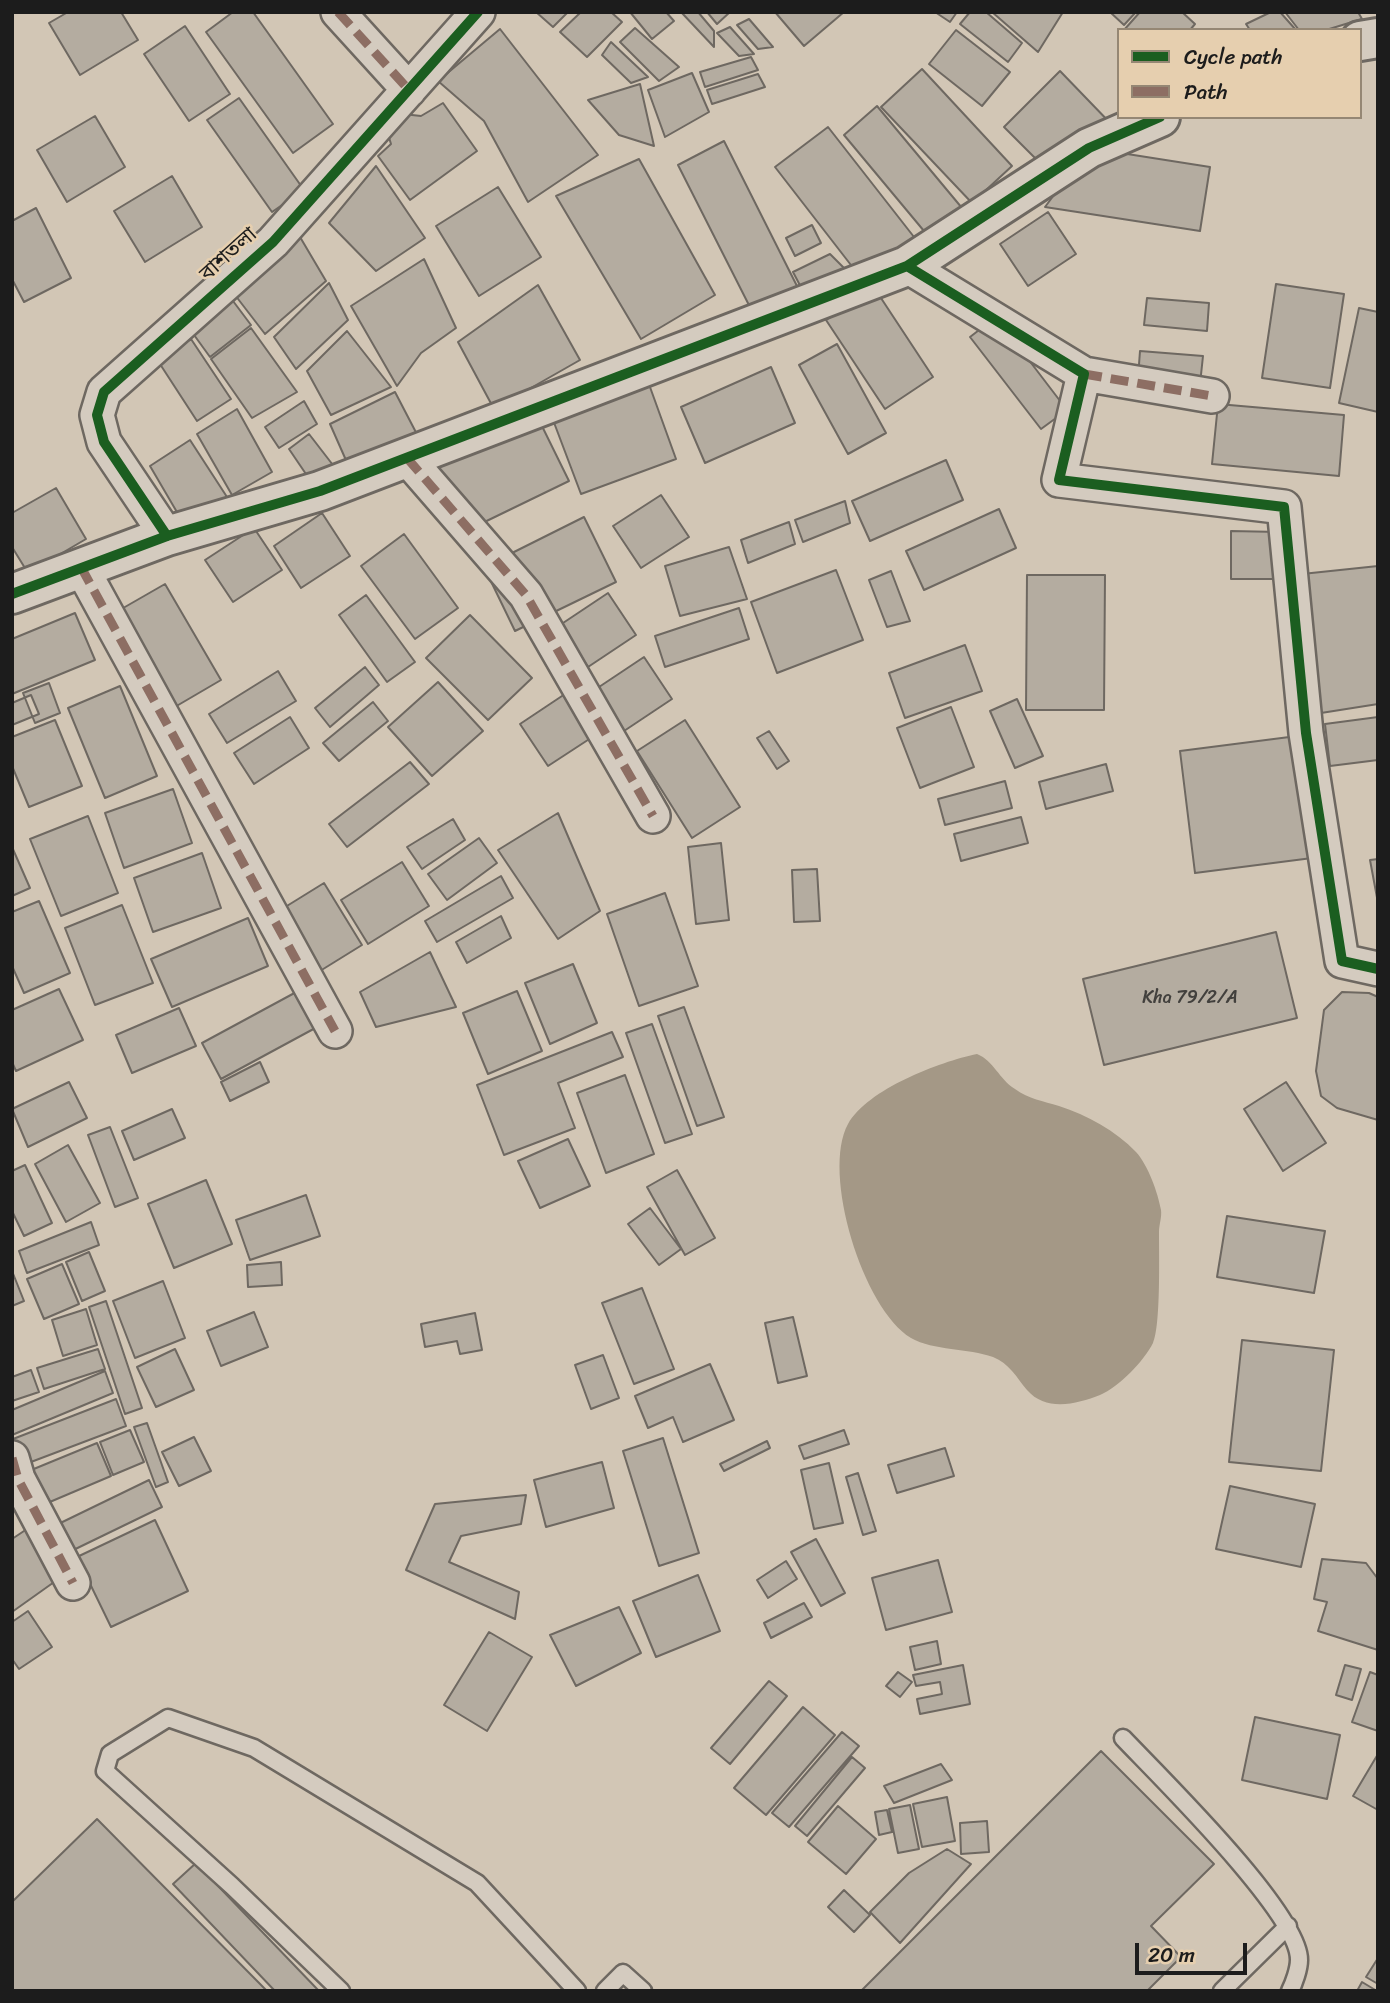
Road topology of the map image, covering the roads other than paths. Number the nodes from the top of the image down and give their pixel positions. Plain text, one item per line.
1 (338, 12) edge
2 (478, 12) edge
3 (409, 90) junction
4 (1155, 119) edge
5 (907, 266) junction
6 (1084, 374) junction
7 (1212, 396) dead end
8 (407, 458) junction
9 (166, 536) junction
10 (81, 566) junction
11 (12, 594) edge
12 (653, 816) dead end
13 (1378, 969) edge
14 (335, 1031) dead end
15 (12, 1458) edge
16 (74, 1583) dead end
17 (1123, 1738) dead end
18 (1288, 1926) junction
19 (341, 1991) edge
20 (577, 1991) edge
21 (606, 1991) edge
22 (643, 1991) edge
23 (1222, 1991) edge
24 (1290, 1991) edge

1 - 3 street
2 - 3 street, বাশতলা
3 - 9 street, বাশতলা
4 - 5 street
5 - 6 street
5 - 8 street
6 - 7 street
6 - 13 street
8 - 9 street
8 - 12 street
9 - 10 street
10 - 11 street
10 - 14 street
15 - 16 street
17 - 18 lane
18 - 23 lane
18 - 24 lane
19 - 20 lane
21 - 22 lane

